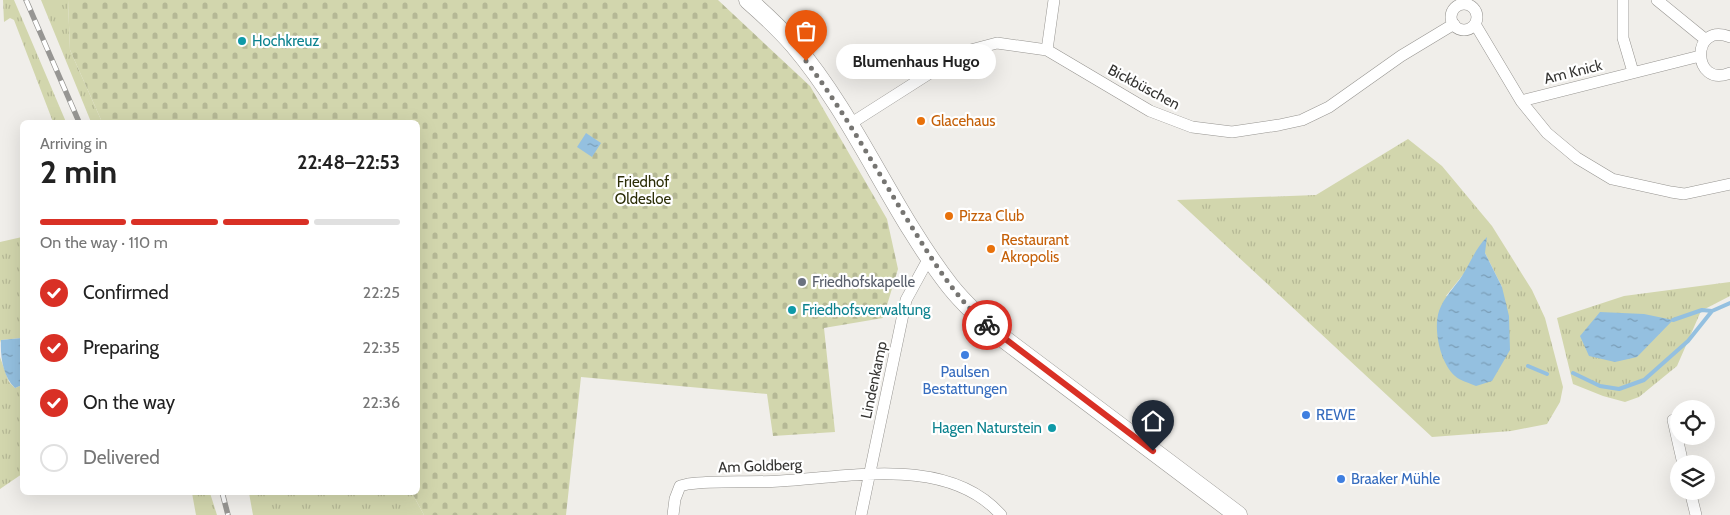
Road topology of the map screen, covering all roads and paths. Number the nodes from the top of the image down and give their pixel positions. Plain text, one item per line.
1 (748, 0) edge
2 (1054, 0) edge
3 (1623, 0) edge
4 (1657, 0) edge
5 (1455, 3) edge
6 (1477, 4) edge
7 (1454, 24) junction
8 (1475, 24) junction
9 (1730, 37) edge
10 (1706, 40) junction
11 (1047, 50) junction
12 (1700, 56) junction
13 (1633, 72) junction
14 (1730, 73) edge
15 (1521, 101) junction
16 (850, 124) junction
17 (1730, 184) edge
18 (930, 256) junction
19 (871, 473) junction
20 (1692, 500) edge
21 (673, 515) edge
22 (862, 515) edge
23 (1001, 515) edge
24 (1238, 515) edge
25 (1696, 515) edge

1 - 16 main road
2 - 11 street
3 - 13 street
4 - 10 street
5 - 6 street
5 - 7 street
6 - 8 street
7 - 8 street
7 - 11 street, Bickbüschen
8 - 15 street
9 - 10 street
10 - 12 street
11 - 16 street, Bickbüschen
12 - 13 street, Am Knick
12 - 14 street
13 - 15 street, Am Knick
15 - 17 street
16 - 18 main road
18 - 19 street, Lindenkamp
18 - 24 main road
19 - 21 street, Am Goldberg
19 - 22 street, Lindenkamp
19 - 23 street, Am Goldberg
20 - 25 street

